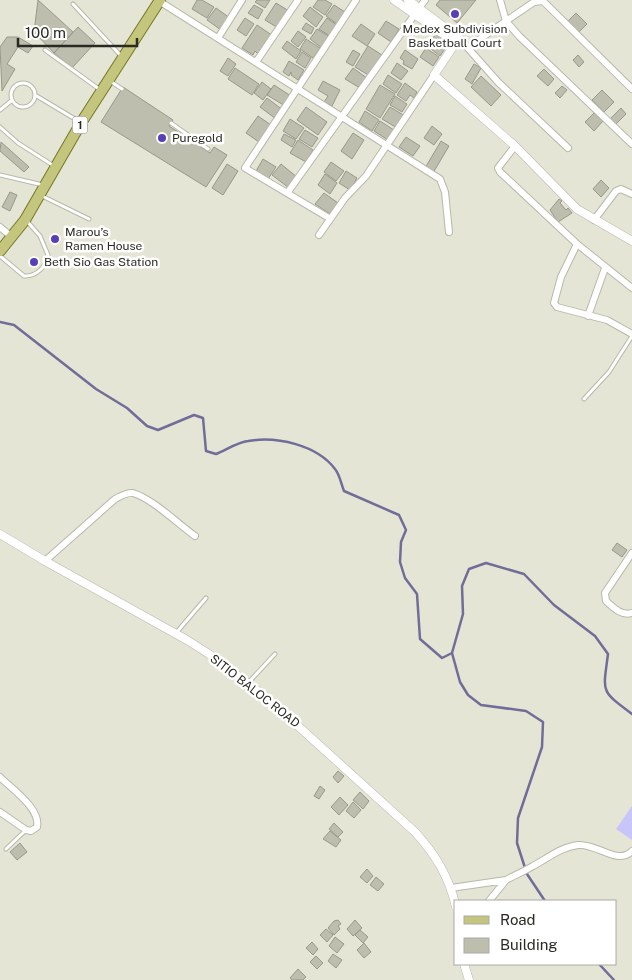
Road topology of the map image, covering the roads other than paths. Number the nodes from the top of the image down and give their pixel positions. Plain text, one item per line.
1 (159, 0) edge
2 (242, 0) edge
3 (298, 0) edge
4 (356, 0) edge
5 (394, 0) edge
6 (408, 0) edge
7 (425, 0) edge
8 (500, 0) edge
9 (73, 4) dead end
10 (417, 11) junction
11 (506, 21) junction
12 (218, 38) junction
13 (462, 43) junction
14 (45, 50) dead end
15 (123, 58) junction
16 (256, 62) junction
17 (434, 75) junction
18 (108, 80) junction
19 (122, 89) dead end
20 (297, 89) junction
21 (632, 89) edge
22 (102, 91) junction
23 (36, 96) junction
24 (11, 101) junction
25 (0, 110) edge
26 (340, 117) junction
27 (81, 123) junction
28 (171, 123) dead end
29 (0, 127) edge
30 (631, 141) edge
31 (386, 146) junction
32 (515, 146) junction
33 (208, 148) dead end
34 (568, 148) dead end
35 (55, 166) junction
36 (0, 175) edge
37 (42, 190) junction
38 (288, 192) junction
39 (632, 194) edge
40 (329, 218) junction
41 (25, 220) junction
42 (89, 220) dead end
43 (594, 220) junction
44 (0, 226) edge
45 (449, 232) dead end
46 (319, 235) dead end
47 (12, 237) junction
48 (632, 241) edge
49 (577, 244) junction
50 (0, 251) edge
51 (0, 256) edge
52 (605, 268) junction
53 (632, 288) edge
54 (588, 316) junction
55 (632, 335) edge
56 (584, 399) dead end
57 (0, 534) edge
58 (195, 536) dead end
59 (632, 553) edge
60 (45, 561) junction
61 (206, 598) dead end
62 (632, 613) edge
63 (175, 633) junction
64 (275, 654) dead end
65 (247, 684) junction
66 (0, 777) edge
67 (0, 812) edge
68 (26, 830) junction
69 (6, 849) dead end
70 (632, 851) edge
71 (506, 880) junction
72 (451, 888) junction
73 (454, 900) edge
74 (490, 900) edge
75 (464, 965) edge
76 (469, 980) edge

1 - 12 street
1 - 15 main road, 1
2 - 12 street
3 - 16 street
4 - 20 street
5 - 10 street
6 - 10 street
7 - 10 street
8 - 11 street
9 - 15 lane
10 - 13 street
10 - 26 street
11 - 13 street
11 - 21 street
11 - 30 street
12 - 16 street
13 - 17 street
13 - 34 street
14 - 22 lane
15 - 18 main road, 1
16 - 20 street
17 - 31 street
17 - 32 street
18 - 19 lane
18 - 22 main road, 1
20 - 26 street
20 - 38 street
22 - 27 main road, 1
23 - 24 lane
23 - 24 lane
23 - 27 lane
24 - 25 lane
26 - 31 street
26 - 38 street
27 - 35 main road, 1
28 - 33 lane
29 - 35 lane
31 - 40 street
31 - 45 street
32 - 43 street
32 - 49 street
35 - 37 main road, 1
36 - 37 lane
37 - 41 main road, 1
37 - 42 lane
38 - 40 street
39 - 43 street
40 - 46 street
41 - 47 main road, 1
41 - 51 lane
43 - 48 street
44 - 47 street
47 - 50 main road, 1
49 - 52 street
49 - 54 street
52 - 53 street
52 - 54 street
54 - 55 street
55 - 56 lane
57 - 60 street, SITIO BALOC ROAD
58 - 60 street
59 - 62 street
60 - 63 street, SITIO BALOC ROAD
61 - 63 lane
63 - 65 street, SITIO BALOC ROAD
64 - 65 lane
65 - 72 street, SITIO BALOC ROAD
66 - 68 street
67 - 68 street
68 - 69 lane
70 - 71 street
71 - 72 street
71 - 74 street
72 - 73 street, SITIO BALOC ROAD
75 - 76 street

